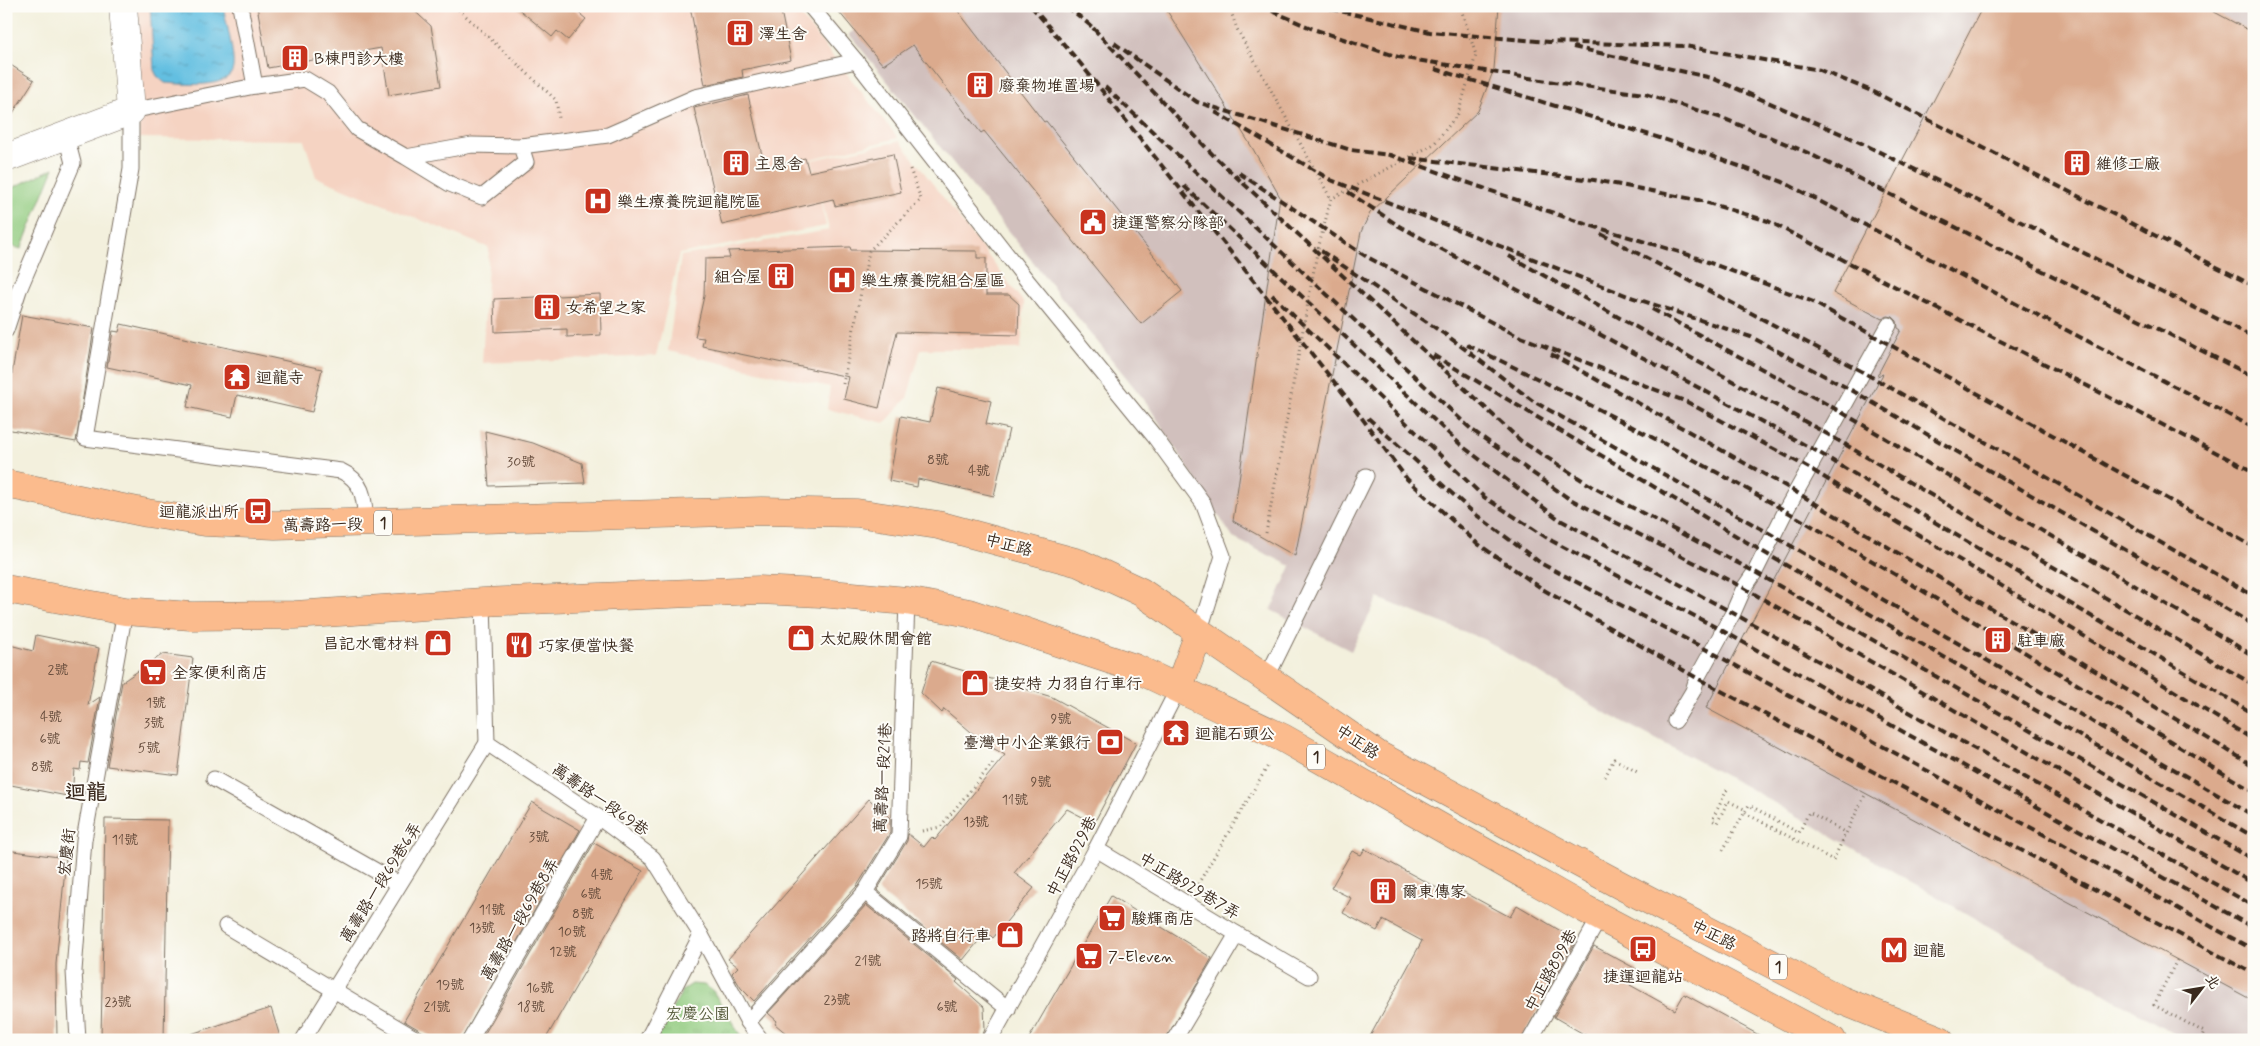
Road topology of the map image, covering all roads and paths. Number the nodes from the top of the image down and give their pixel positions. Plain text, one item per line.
1 (123, 6) edge
2 (240, 6) edge
3 (455, 6) edge
4 (810, 6) edge
5 (1228, 6) edge
6 (1460, 6) edge
7 (856, 61) junction
8 (254, 86) junction
9 (131, 111) junction
10 (66, 136) junction
11 (561, 141) junction
12 (521, 146) junction
13 (406, 157) junction
14 (6, 158) edge
15 (908, 163) dead end
16 (1331, 199) junction
17 (1888, 325) dead end
18 (6, 330) edge
19 (843, 384) dead end
20 (1366, 476) dead end
21 (6, 484) edge
22 (762, 511) joint
23 (366, 523) junction
24 (1266, 533) dead end
25 (6, 589) edge
26 (907, 601) junction
27 (483, 602) junction
28 (125, 610) junction
29 (1199, 633) junction
30 (1266, 679) junction
31 (1179, 687) junction
32 (1675, 720) dead end
33 (487, 743) junction
34 (994, 763) dead end
35 (1269, 764) dead end
36 (1639, 773) dead end
37 (1604, 777) dead end
38 (214, 779) dead end
39 (1727, 790) dead end
40 (1866, 794) dead end
41 (1746, 812) junction
42 (598, 816) junction
43 (1846, 833) junction
44 (900, 836) junction
45 (1096, 849) junction
46 (1723, 850) dead end
47 (399, 884) junction
48 (865, 892) junction
49 (1186, 904) junction
50 (1600, 917) junction
51 (226, 926) dead end
52 (1237, 934) junction
53 (701, 935) junction
54 (2177, 960) dead end
55 (1309, 976) dead end
56 (334, 990) junction
57 (1008, 1008) junction
58 (748, 1022) junction
59 (1803, 1033) edge
60 (78, 1040) edge
61 (303, 1040) edge
62 (418, 1040) edge
63 (470, 1040) edge
64 (647, 1040) edge
65 (761, 1040) edge
66 (990, 1040) edge
67 (1174, 1040) edge
68 (1530, 1040) edge
69 (1832, 1040) edge
70 (1940, 1040) edge
71 (2201, 1040) edge

1 - 9 street
2 - 8 lane
3 - 11 path
4 - 7 lane
5 - 16 path
6 - 16 path
7 - 11 lane
7 - 29 lane
8 - 9 lane
8 - 13 lane
9 - 10 street
9 - 23 lane
10 - 14 street
10 - 18 lane
11 - 12 lane
12 - 13 lane
12 - 13 lane
15 - 19 path
16 - 24 path, bridge
17 - 32 lane
20 - 30 lane
21 - 23 main road, 萬壽路一段 / 1
22 - 23 main road, 萬壽路一段 / 1
22 - 29 main road, 中正路 / 1
25 - 28 main road, 1
26 - 27 main road, 中正路 / 1
26 - 31 main road, 中正路 / 1
26 - 44 lane, 萬壽路一段21巷
27 - 28 main road, 1
27 - 33 lane
28 - 60 lane, 宏慶街
29 - 30 main road, 中正路 / 1
29 - 31 main road
30 - 70 main road, 中正路 / 1
31 - 45 lane, 中正路929巷
31 - 50 main road, 中正路 / 1
33 - 42 lane, 萬壽路一段69巷
33 - 47 lane, 萬壽路一段69巷6弄
34 - 44 path
35 - 49 path
36 - 37 path
38 - 47 lane
39 - 41 path
40 - 43 path
41 - 43 path
41 - 43 path
41 - 46 path
42 - 53 lane, 萬壽路一段69巷
42 - 63 lane, 萬壽路一段69巷8弄
44 - 48 lane, 萬壽路一段21巷
45 - 49 lane, 中正路929巷7弄
45 - 57 lane, 中正路929巷
47 - 56 lane, 萬壽路一段69巷6弄
48 - 57 lane
48 - 58 lane, 萬壽路一段21巷
49 - 52 lane, 中正路929巷7弄
50 - 59 main road, 中正路 / 1
50 - 68 lane, 中正路899巷
51 - 56 lane
52 - 55 lane
52 - 67 lane, 中正路929巷7弄
53 - 58 lane, 萬壽路一段69巷
53 - 64 lane
54 - 71 path
56 - 61 lane, 萬壽路一段69巷6弄
56 - 62 lane
57 - 66 lane, 中正路929巷
58 - 65 lane, 萬壽路一段69巷
59 - 69 main road, 中正路 / 1

